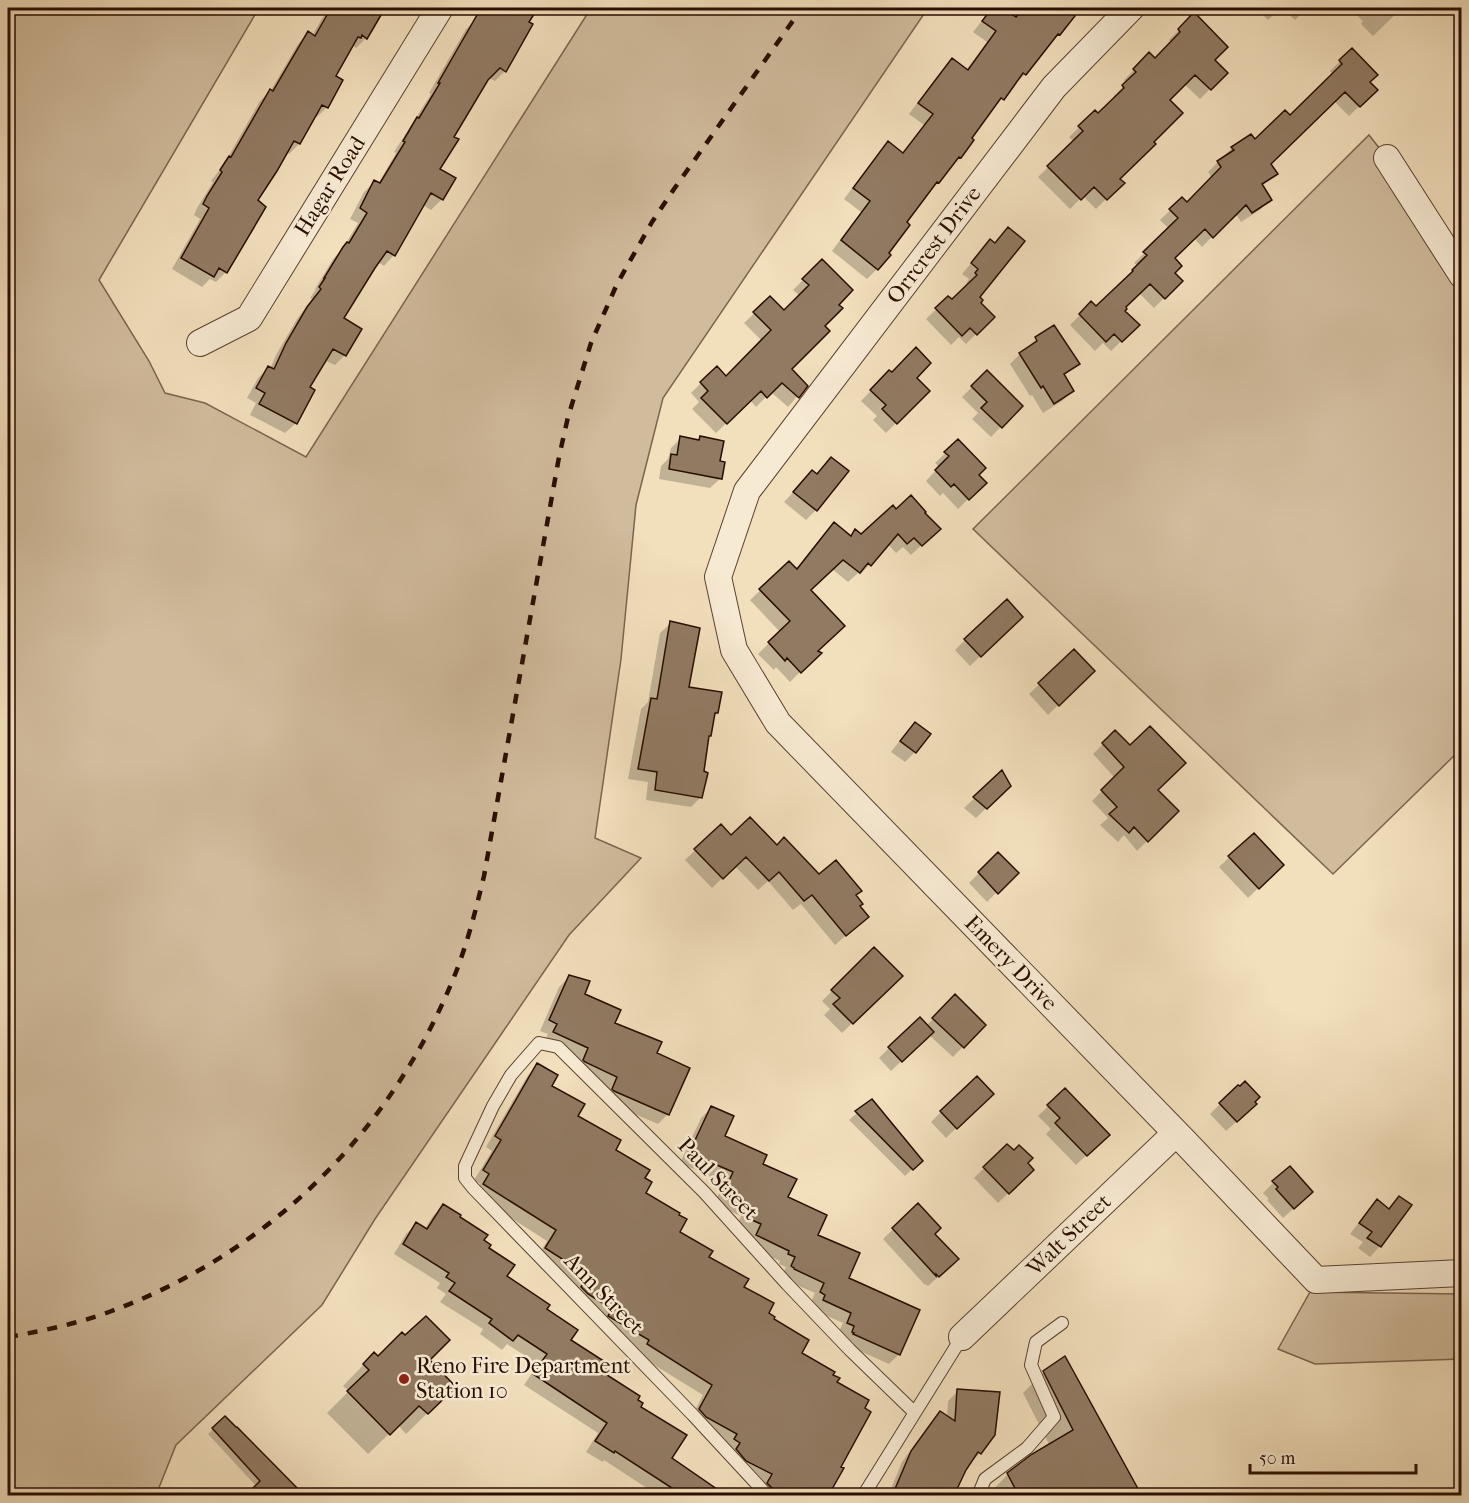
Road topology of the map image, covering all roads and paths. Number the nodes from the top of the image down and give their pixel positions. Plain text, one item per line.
1 (440, 8) edge
2 (1131, 8) edge
3 (1387, 158) dead end
4 (1461, 275) edge
5 (200, 343) dead end
6 (747, 491) joint
7 (493, 1106) joint
8 (1176, 1133) junction
9 (1461, 1273) edge
10 (1062, 1323) dead end
11 (962, 1336) joint
12 (914, 1412) junction
13 (768, 1496) edge
14 (863, 1496) edge
15 (978, 1496) edge

1 - 5 street, Hagar Road
2 - 6 street, Orrcrest Drive
3 - 4 street
6 - 8 street, Emery Drive
7 - 12 lane, Paul Street
7 - 13 lane, Ann Street
8 - 9 street, Emery Drive
8 - 11 street, Walt Street
10 - 15 lane
11 - 12 lane
12 - 14 lane

